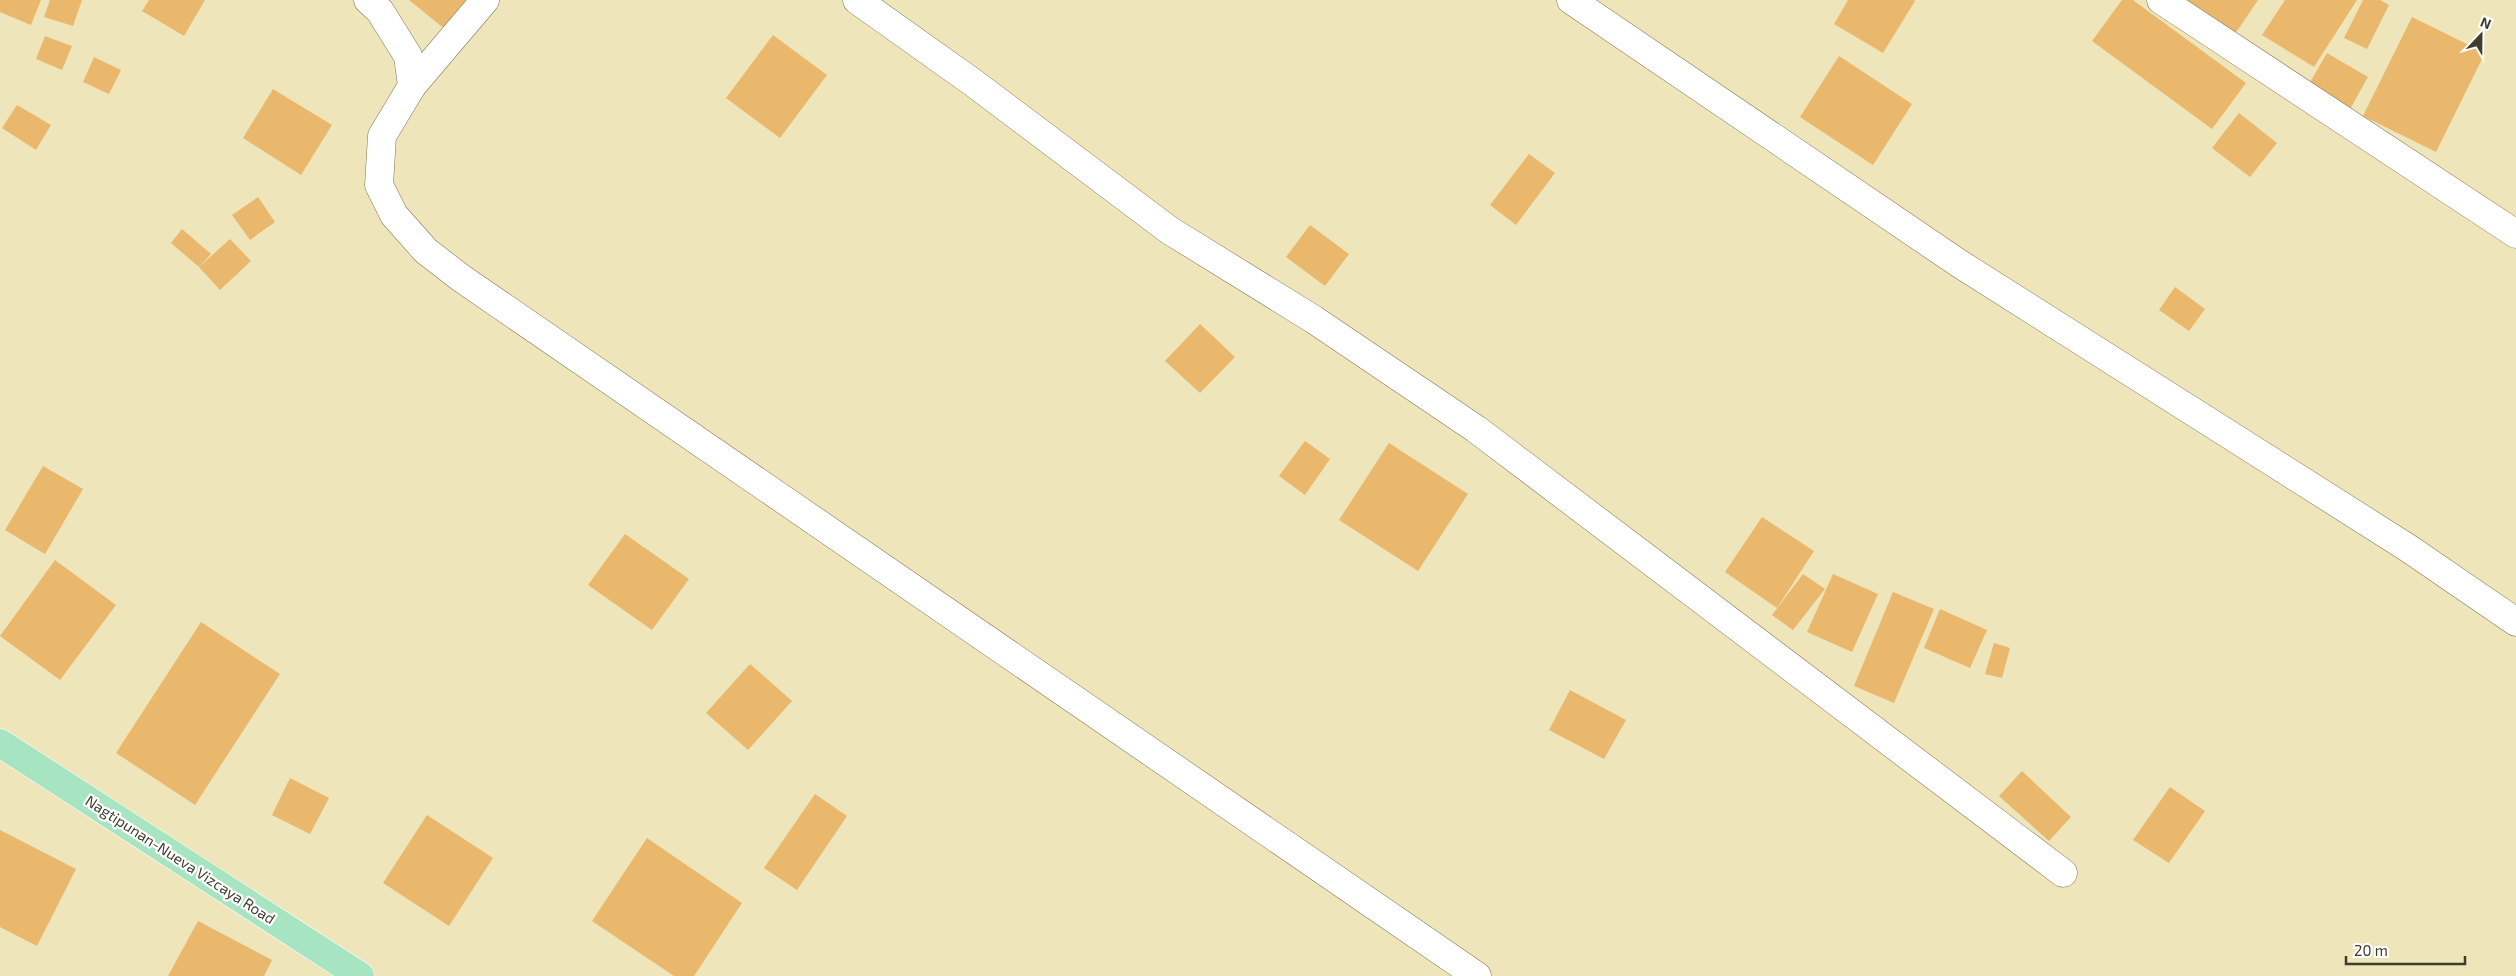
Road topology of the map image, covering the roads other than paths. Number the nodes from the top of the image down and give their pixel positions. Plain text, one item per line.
1 (368, 0) edge
2 (485, 0) edge
3 (857, 0) edge
4 (1571, 0) edge
5 (2161, 0) edge
6 (412, 86) junction
7 (2516, 234) edge
8 (2516, 622) edge
9 (0, 744) edge
10 (2063, 873) dead end
11 (360, 976) edge
12 (1477, 976) edge

1 - 6 street
2 - 6 street
3 - 10 street
4 - 8 street
5 - 7 street
6 - 12 street
9 - 11 main road, Nagtipunan-Nueva Vizcaya Road

